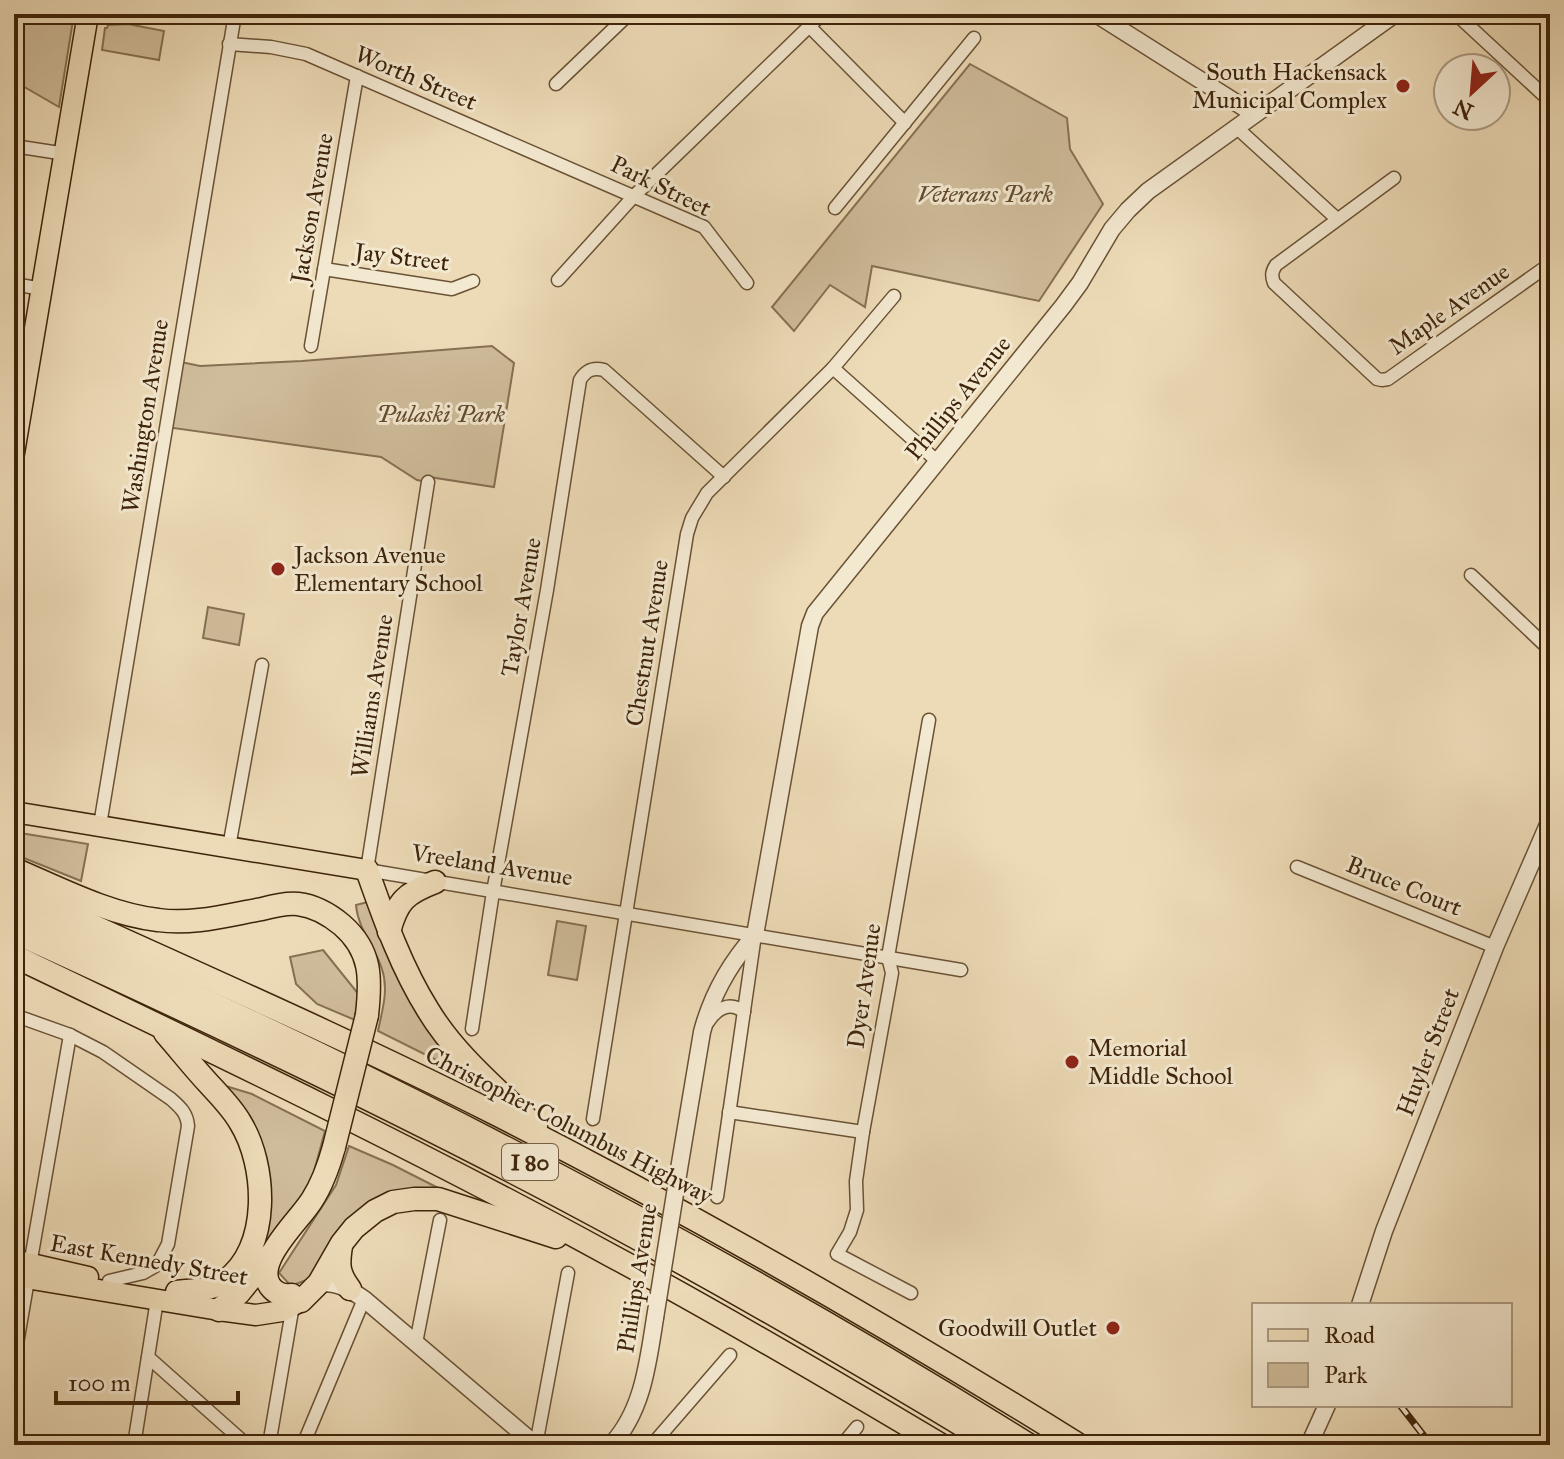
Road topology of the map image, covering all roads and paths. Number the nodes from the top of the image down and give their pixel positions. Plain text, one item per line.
1 (88, 14) edge
2 (235, 14) edge
3 (629, 14) edge
4 (822, 14) edge
5 (1395, 14) edge
6 (1456, 14) edge
7 (1103, 16) edge
8 (809, 26) junction
9 (974, 38) dead end
10 (229, 44) junction
11 (357, 76) junction
12 (556, 84) dead end
13 (1550, 101) edge
14 (1254, 114) junction
15 (905, 123) junction
16 (1236, 127) junction
17 (14, 146) edge
18 (66, 154) junction
19 (536, 154) joint
20 (1394, 178) dead end
21 (634, 196) junction
22 (835, 208) dead end
23 (1337, 219) junction
24 (1550, 264) edge
25 (324, 269) junction
26 (558, 280) dead end
27 (473, 281) dead end
28 (747, 283) dead end
29 (14, 284) edge
30 (42, 289) junction
31 (894, 296) dead end
32 (311, 346) dead end
33 (833, 368) junction
34 (15, 445) edge
35 (938, 462) junction
36 (724, 477) junction
37 (428, 482) dead end
38 (1471, 575) dead end
39 (1550, 650) edge
40 (262, 665) dead end
41 (929, 720) dead end
42 (14, 812) edge
43 (1550, 820) edge
44 (100, 825) junction
45 (229, 847) junction
46 (1297, 867) dead end
47 (14, 869) edge
48 (367, 870) junction
49 (435, 882) junction
50 (14, 890) edge
51 (493, 892) junction
52 (14, 912) edge
53 (626, 913) junction
54 (14, 932) edge
55 (389, 932) junction
56 (755, 935) junction
57 (1495, 947) junction
58 (14, 956) edge
59 (888, 957) junction
60 (961, 970) dead end
61 (744, 1012) junction
62 (14, 1015) edge
63 (158, 1025) junction
64 (472, 1029) dead end
65 (702, 1032) junction
66 (70, 1035) junction
67 (729, 1112) junction
68 (593, 1119) dead end
69 (863, 1132) junction
70 (554, 1144) junction
71 (717, 1197) dead end
72 (440, 1220) dead end
73 (342, 1243) junction
74 (278, 1246) junction
75 (610, 1255) junction
76 (22, 1270) edge
77 (568, 1273) dead end
78 (109, 1281) junction
79 (319, 1283) junction
80 (911, 1293) dead end
81 (357, 1294) junction
82 (167, 1296) junction
83 (295, 1300) junction
84 (1361, 1303) edge
85 (224, 1306) junction
86 (416, 1343) junction
87 (730, 1355) dead end
88 (148, 1357) junction
89 (14, 1361) edge
90 (1326, 1407) edge
91 (857, 1427) dead end
92 (309, 1442) edge
93 (134, 1445) edge
94 (247, 1445) edge
95 (269, 1445) edge
96 (536, 1445) edge
97 (611, 1445) edge
98 (652, 1445) edge
99 (842, 1445) edge
100 (941, 1445) edge
101 (995, 1445) edge
102 (1029, 1445) edge
103 (1079, 1445) edge
104 (1309, 1445) edge

1 - 18 main road
2 - 10 street, Washington Avenue
3 - 12 street
4 - 8 street
5 - 14 street, Phillips Avenue
6 - 13 street
7 - 14 street
8 - 15 street
8 - 21 street
9 - 15 street
10 - 11 street, Worth Street
10 - 44 street, Washington Avenue
11 - 19 street, Worth Street
11 - 25 street, Jackson Avenue
14 - 16 street, Phillips Avenue
15 - 22 street
16 - 23 street
16 - 35 street, Phillips Avenue
17 - 18 street
18 - 30 main road
19 - 21 street, Park Street
20 - 23 street
21 - 26 street
21 - 28 street, Park Street
23 - 24 street, Maple Avenue
25 - 27 street, Jay Street
25 - 32 street, Jackson Avenue
29 - 30 street
30 - 34 main road
31 - 33 street, Chestnut Avenue
33 - 35 street
33 - 36 street, Chestnut Avenue
35 - 56 street, Phillips Avenue
36 - 51 street, Taylor Avenue
36 - 53 street, Chestnut Avenue
37 - 48 street, Williams Avenue
38 - 39 street
40 - 45 street
41 - 59 street, Dyer Avenue
42 - 44 main road, Vreeland Avenue
43 - 57 street, Huyler Street
44 - 45 main road, Vreeland Avenue
45 - 48 main road, Vreeland Avenue
46 - 57 street, Bruce Court
47 - 74 highway, bridge
48 - 49 street, Vreeland Avenue
48 - 55 highway
49 - 51 street, Vreeland Avenue
49 - 55 highway
50 - 70 highway, Christopher Columbus Highway / I 80
51 - 53 street, Vreeland Avenue
51 - 64 street, Taylor Avenue
52 - 102 highway, Christopher Columbus Highway / I 80
53 - 56 street, Vreeland Avenue
53 - 68 street, Chestnut Avenue
54 - 101 highway, I 80
55 - 70 highway
56 - 59 street, Vreeland Avenue
56 - 61 street, Phillips Avenue
56 - 65 street, Phillips Avenue
57 - 84 street, Huyler Street
58 - 63 highway, I 80
59 - 60 street, Vreeland Avenue
59 - 69 street, Dyer Avenue
61 - 65 street
61 - 67 street, Phillips Avenue
62 - 66 street
63 - 75 highway, I 80
63 - 82 highway
65 - 97 street, Phillips Avenue, bridge
66 - 76 street
66 - 78 street
67 - 69 street
67 - 71 street, Phillips Avenue
69 - 80 street, Dyer Avenue
70 - 103 highway, Christopher Columbus Highway / I 80
72 - 86 street
73 - 75 highway
73 - 79 highway
73 - 81 highway
74 - 83 highway
74 - 85 highway
75 - 100 highway, I 80
76 - 78 main road, East Kennedy Street
76 - 82 main road, East Kennedy Street
76 - 89 street
77 - 96 street
78 - 82 main road, East Kennedy Street
79 - 81 street
79 - 83 highway
81 - 83 street, East Kennedy Street
81 - 86 street
81 - 92 street
82 - 85 main road, East Kennedy Street
82 - 88 street
83 - 85 main road, East Kennedy Street
83 - 95 street
86 - 96 street
87 - 98 street
88 - 93 street
88 - 94 street
90 - 104 street
91 - 99 street

